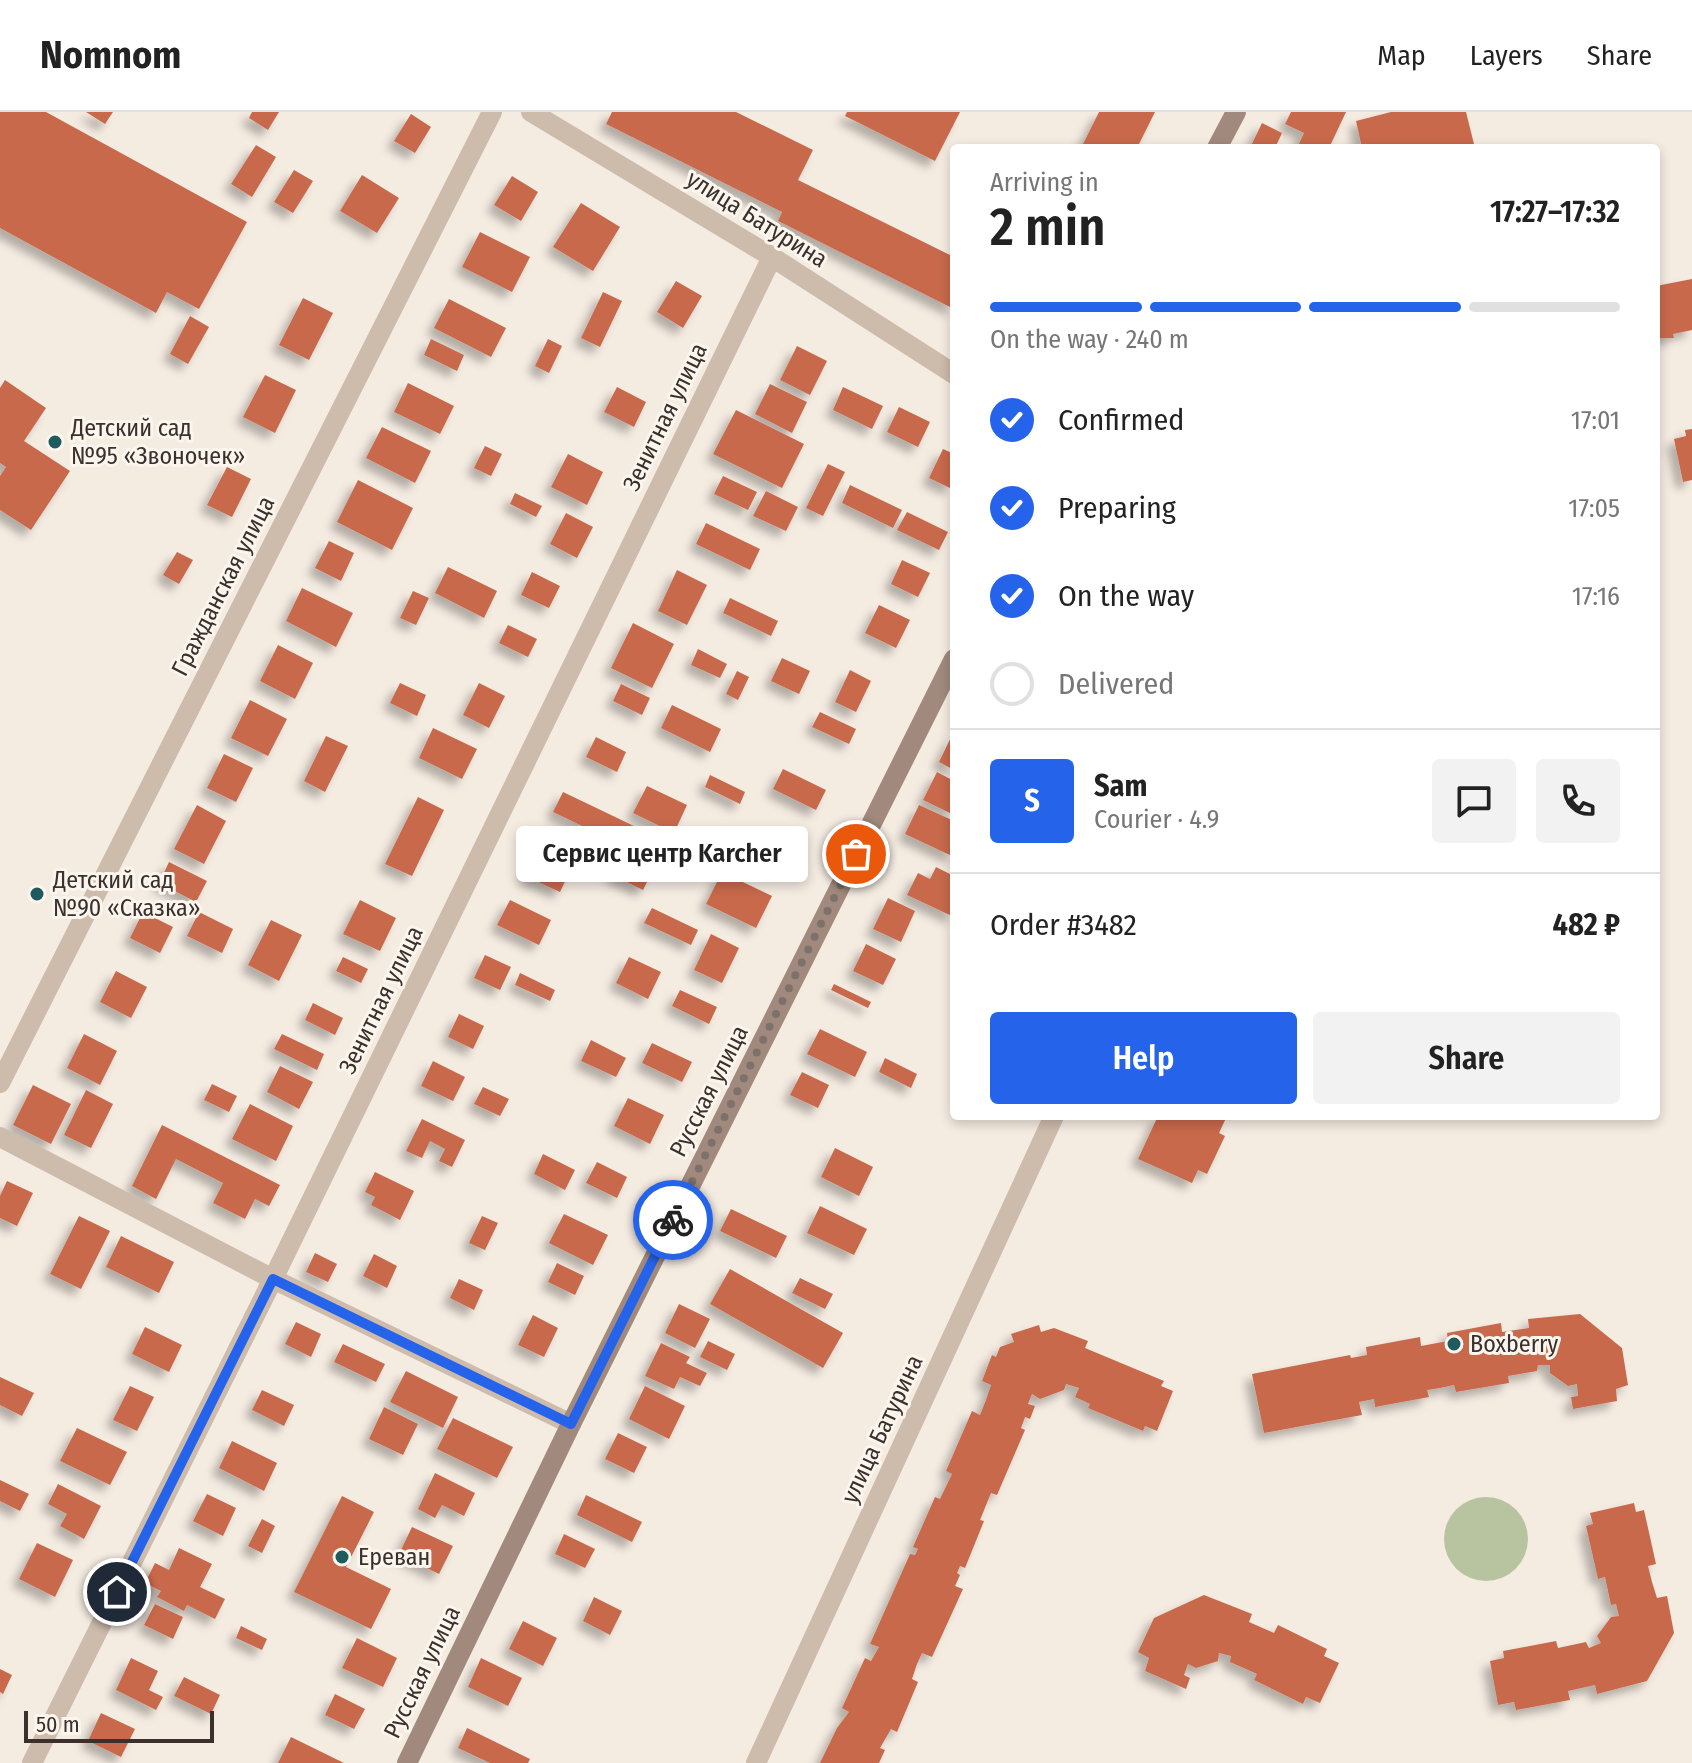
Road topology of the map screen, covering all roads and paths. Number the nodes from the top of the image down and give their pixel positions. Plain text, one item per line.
1 (492, 112) edge
2 (531, 112) edge
3 (1236, 112) edge
4 (1219, 144) edge
5 (772, 257) junction
6 (950, 371) edge
7 (950, 667) edge
8 (0, 1083) edge
9 (1052, 1120) edge
10 (0, 1137) edge
11 (273, 1279) junction
12 (571, 1424) junction
13 (32, 1763) edge
14 (407, 1763) edge
15 (756, 1763) edge

1 - 8 street, Гражданская улица
2 - 5 street, улица Батурина
3 - 4 main road
5 - 6 street, улица Батурина
5 - 11 street, Зенитная улица
7 - 12 main road, Русская улица
9 - 15 street, улица Батурина
10 - 11 street
11 - 12 street
11 - 13 street, Зенитная улица
12 - 14 main road, Русская улица

